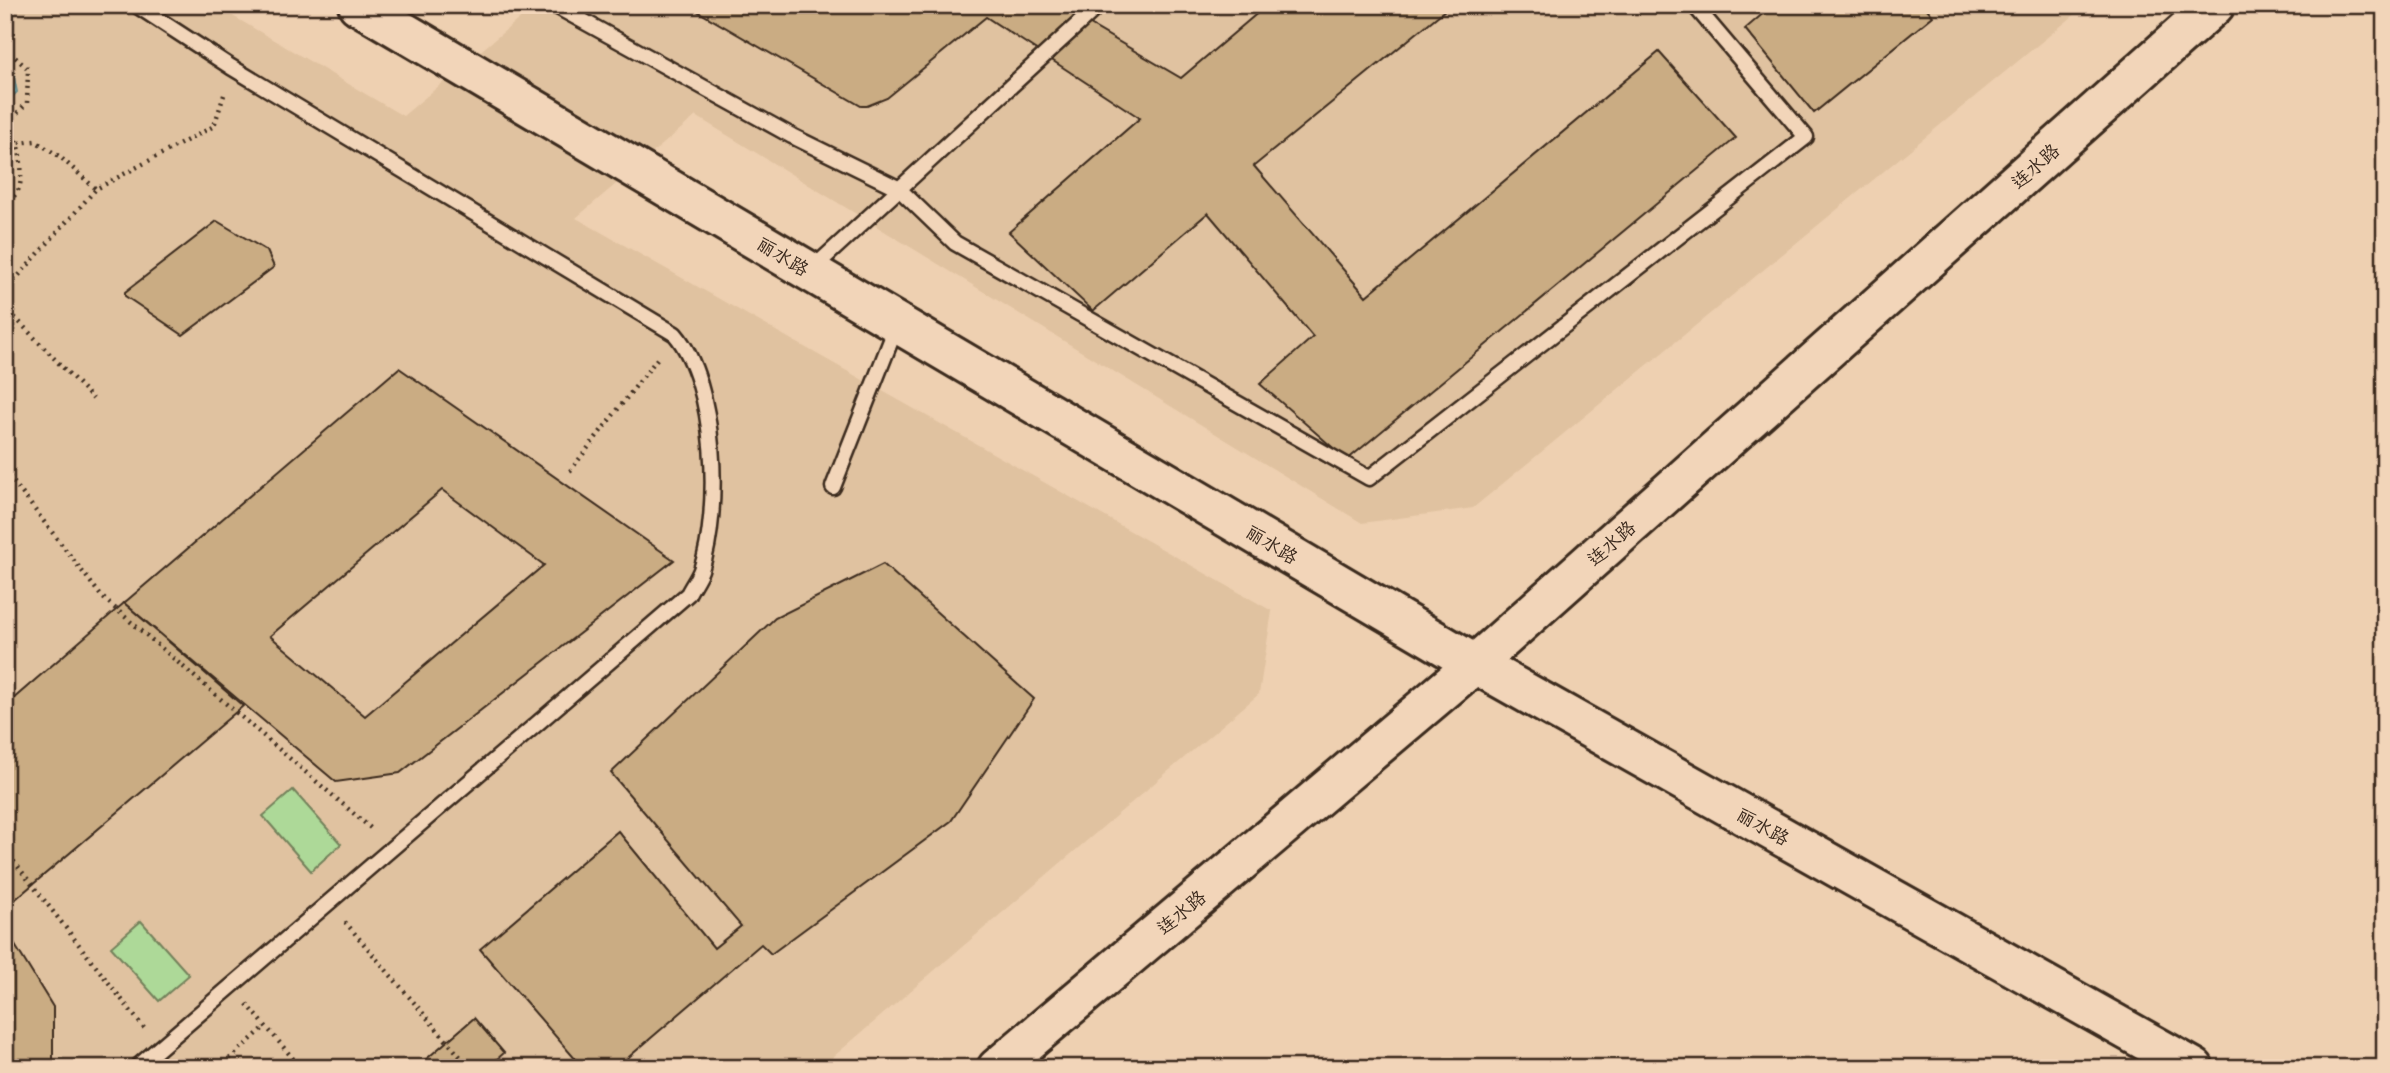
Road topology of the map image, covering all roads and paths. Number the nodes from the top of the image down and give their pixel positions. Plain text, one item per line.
1 (136, 5) edge
2 (358, 5) edge
3 (554, 5) edge
4 (1099, 5) edge
5 (1694, 5) edge
6 (2215, 5) edge
7 (5, 48) edge
8 (231, 67) junction
9 (6, 123) edge
10 (16, 143) junction
11 (898, 188) junction
12 (96, 189) junction
13 (5, 206) edge
14 (809, 271) junction
15 (5, 291) edge
16 (5, 307) edge
17 (898, 324) junction
18 (675, 334) junction
19 (93, 399) dead end
20 (5, 471) edge
21 (570, 471) dead end
22 (833, 487) dead end
23 (1475, 664) junction
24 (393, 847) junction
25 (5, 850) edge
26 (328, 902) junction
27 (231, 985) junction
28 (266, 1026) junction
29 (159, 1048) junction
30 (136, 1068) edge
31 (219, 1068) edge
32 (301, 1068) edge
33 (470, 1068) edge
34 (997, 1068) edge
35 (2194, 1068) edge

1 - 8 lane
2 - 14 street, 丽水路
3 - 11 lane
4 - 11 lane
5 - 11 lane
6 - 23 street, 连水路
7 - 9 path
8 - 12 path
8 - 18 lane
9 - 10 path, bridge
10 - 12 path
10 - 13 path, bridge
11 - 14 lane
12 - 15 path
14 - 17 street, 丽水路
16 - 19 path
17 - 22 lane
17 - 23 street, 丽水路
18 - 21 path
18 - 24 lane
20 - 24 path
23 - 34 street, 连水路
23 - 35 street, 丽水路
24 - 26 lane
25 - 29 path
26 - 27 lane
26 - 33 path
27 - 28 path
27 - 29 lane
28 - 31 path
28 - 32 path
29 - 30 lane

